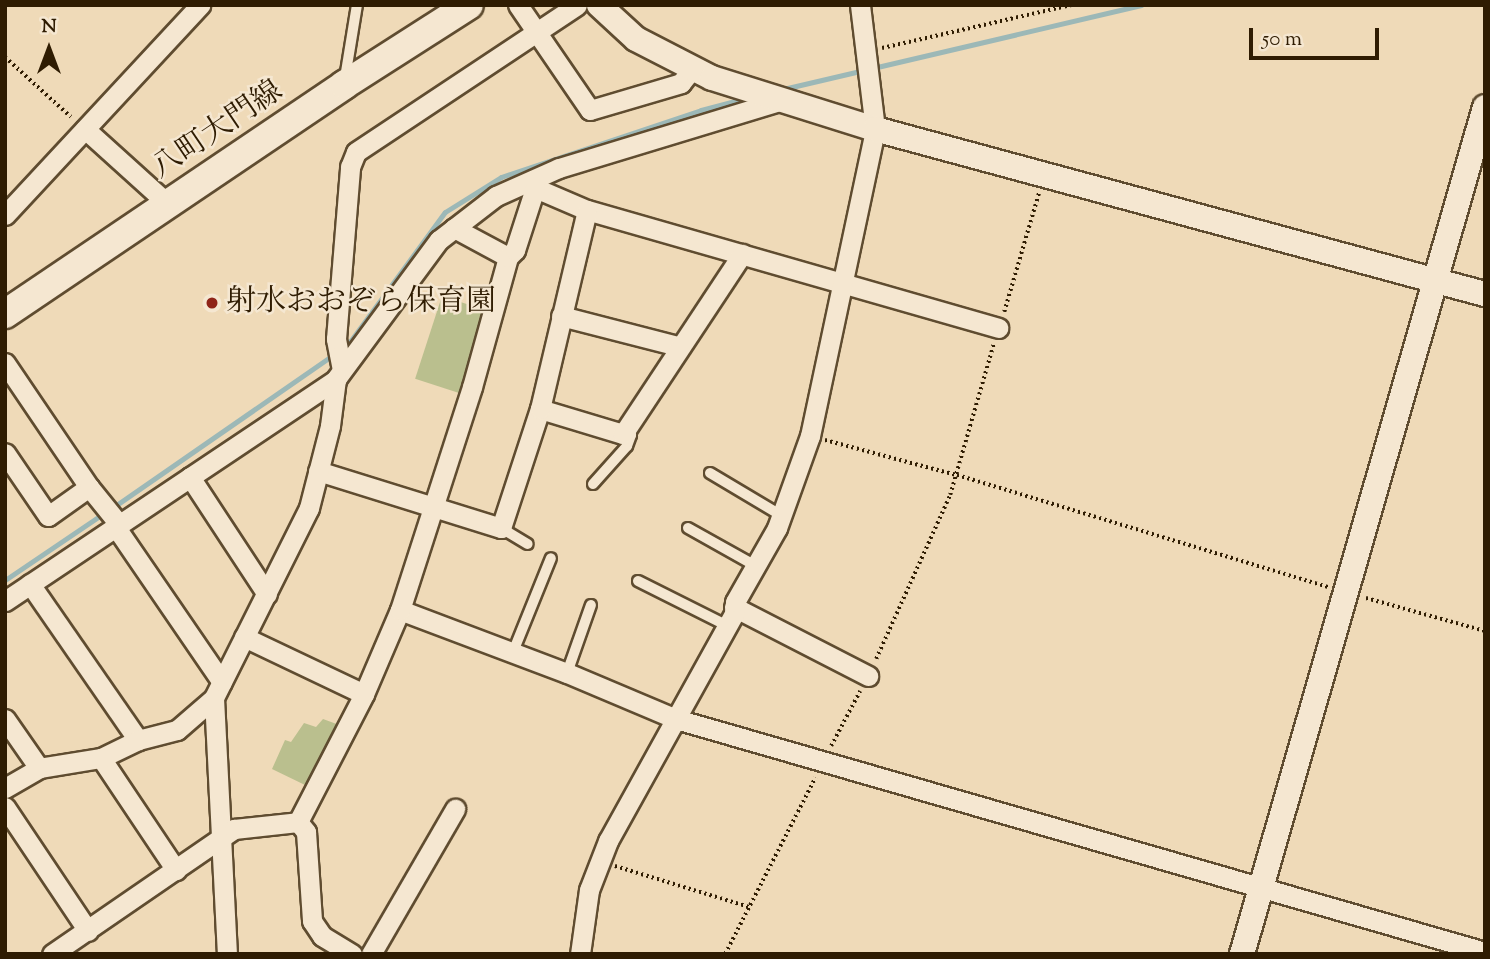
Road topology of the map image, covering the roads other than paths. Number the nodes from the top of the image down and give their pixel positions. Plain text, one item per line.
1 (200, 5) edge
2 (358, 5) edge
3 (469, 5) edge
4 (518, 5) edge
5 (577, 5) edge
6 (599, 5) edge
7 (860, 5) edge
8 (537, 33) junction
9 (692, 69) junction
10 (344, 85) junction
11 (783, 100) junction
12 (1485, 107) edge
13 (85, 129) junction
14 (875, 129) junction
15 (530, 185) junction
16 (169, 205) junction
17 (587, 210) junction
18 (5, 215) edge
19 (454, 228) junction
20 (742, 254) junction
21 (508, 257) junction
22 (1433, 282) junction
23 (843, 284) junction
24 (1485, 294) edge
25 (5, 314) edge
26 (561, 316) junction
27 (998, 328) road end
28 (678, 346) junction
29 (5, 363) edge
30 (339, 374) junction
31 (540, 408) junction
32 (626, 429) junction
33 (5, 453) edge
34 (318, 471) junction
35 (710, 473) dead end
36 (190, 477) junction
37 (593, 484) dead end
38 (434, 507) junction
39 (107, 510) junction
40 (782, 516) junction
41 (501, 528) junction
42 (688, 528) dead end
43 (528, 544) dead end
44 (551, 558) dead end
45 (756, 566) junction
46 (639, 581) dead end
47 (30, 584) junction
48 (267, 594) junction
49 (5, 601) edge
50 (590, 605) dead end
51 (734, 607) junction
52 (400, 610) junction
53 (728, 626) junction
54 (244, 637) junction
55 (513, 652) junction
56 (566, 673) junction
57 (868, 676) road end
58 (218, 690) junction
59 (364, 694) junction
60 (5, 719) edge
61 (676, 719) junction
62 (138, 740) junction
63 (101, 758) junction
64 (39, 768) junction
65 (5, 788) edge
66 (5, 807) edge
67 (454, 809) dead end
68 (298, 822) junction
69 (222, 838) junction
70 (176, 870) junction
71 (1262, 887) junction
72 (88, 931) junction
73 (1485, 952) edge
74 (52, 954) edge
75 (227, 954) edge
76 (352, 954) edge
77 (371, 954) edge
78 (580, 954) edge
79 (1242, 954) edge

1 - 13 street
2 - 10 lane
3 - 10 main road, 八町大門線
4 - 8 street
5 - 8 street
6 - 9 street
7 - 14 street
8 - 9 street
8 - 30 street
9 - 11 street
10 - 16 main road, 八町大門線
11 - 14 street
11 - 15 street
12 - 22 street
13 - 16 street
13 - 18 street
14 - 22 street
14 - 23 street
15 - 17 street
15 - 19 street
15 - 21 street
16 - 25 main road, 八町大門線
17 - 20 street
17 - 26 street
19 - 21 street
19 - 30 street
20 - 23 street
20 - 28 street
21 - 38 street
22 - 24 street
22 - 71 street
23 - 27 street
23 - 40 street
26 - 28 street
26 - 31 street
28 - 32 street
29 - 39 street
30 - 34 street
30 - 36 street
31 - 32 street
31 - 41 street
32 - 37 lane
33 - 39 street
34 - 38 street
34 - 48 street
35 - 40 lane
36 - 39 street
36 - 48 street
38 - 41 street
38 - 52 street
39 - 47 street
39 - 58 street
40 - 45 street
41 - 43 lane
42 - 45 lane
44 - 55 lane
45 - 51 street
46 - 53 lane
47 - 49 street
47 - 62 street
48 - 54 street
50 - 56 lane
51 - 53 street
51 - 57 street
52 - 55 street
52 - 59 street
53 - 61 street
54 - 58 street
54 - 59 street
55 - 56 street
56 - 61 street
58 - 62 street
58 - 69 street
59 - 68 street
60 - 64 street
61 - 71 street
61 - 78 street
62 - 63 street
63 - 64 street
63 - 70 street
64 - 65 street
66 - 72 street
67 - 77 street
68 - 69 street
68 - 76 street
69 - 70 street
69 - 75 street
70 - 72 street
71 - 73 street
71 - 79 street
72 - 74 street

